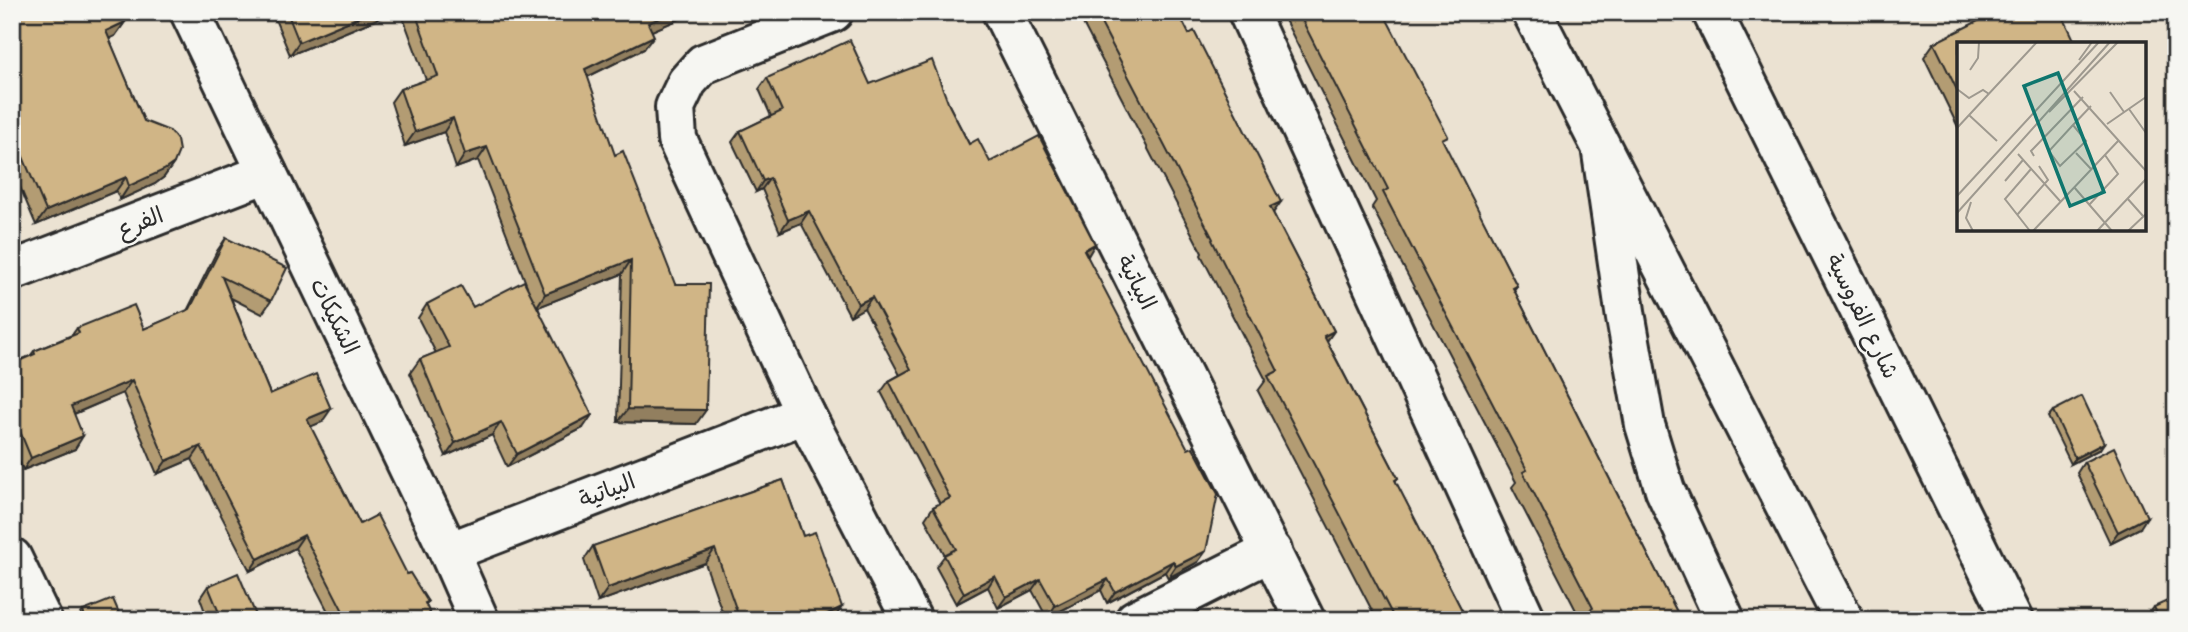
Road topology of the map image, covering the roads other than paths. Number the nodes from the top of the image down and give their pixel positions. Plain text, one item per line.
1 (190, 12) edge
2 (833, 12) edge
3 (1002, 12) edge
4 (1248, 12) edge
5 (1532, 12) edge
6 (1712, 12) edge
7 (1601, 148) junction
8 (267, 173) junction
9 (12, 271) edge
10 (805, 414) junction
11 (1272, 551) junction
12 (449, 552) junction
13 (12, 558) edge
14 (42, 620) edge
15 (479, 620) edge
16 (912, 620) edge
17 (1135, 620) edge
18 (1305, 620) edge
19 (1526, 620) edge
20 (1725, 620) edge
21 (1844, 620) edge
22 (2014, 620) edge

1 - 8 main road, الشكيكات
2 - 10 main road
3 - 11 main road, البياتية
4 - 19 main road
5 - 7 main road
6 - 22 main road, شارع الفروسية
7 - 20 main road
7 - 21 main road
8 - 9 main road, الفرع
8 - 12 main road, الشكيكات
10 - 12 main road, البياتية
10 - 16 main road
11 - 17 main road
11 - 18 main road, البياتية
12 - 15 main road, الشكيكات
13 - 14 main road

